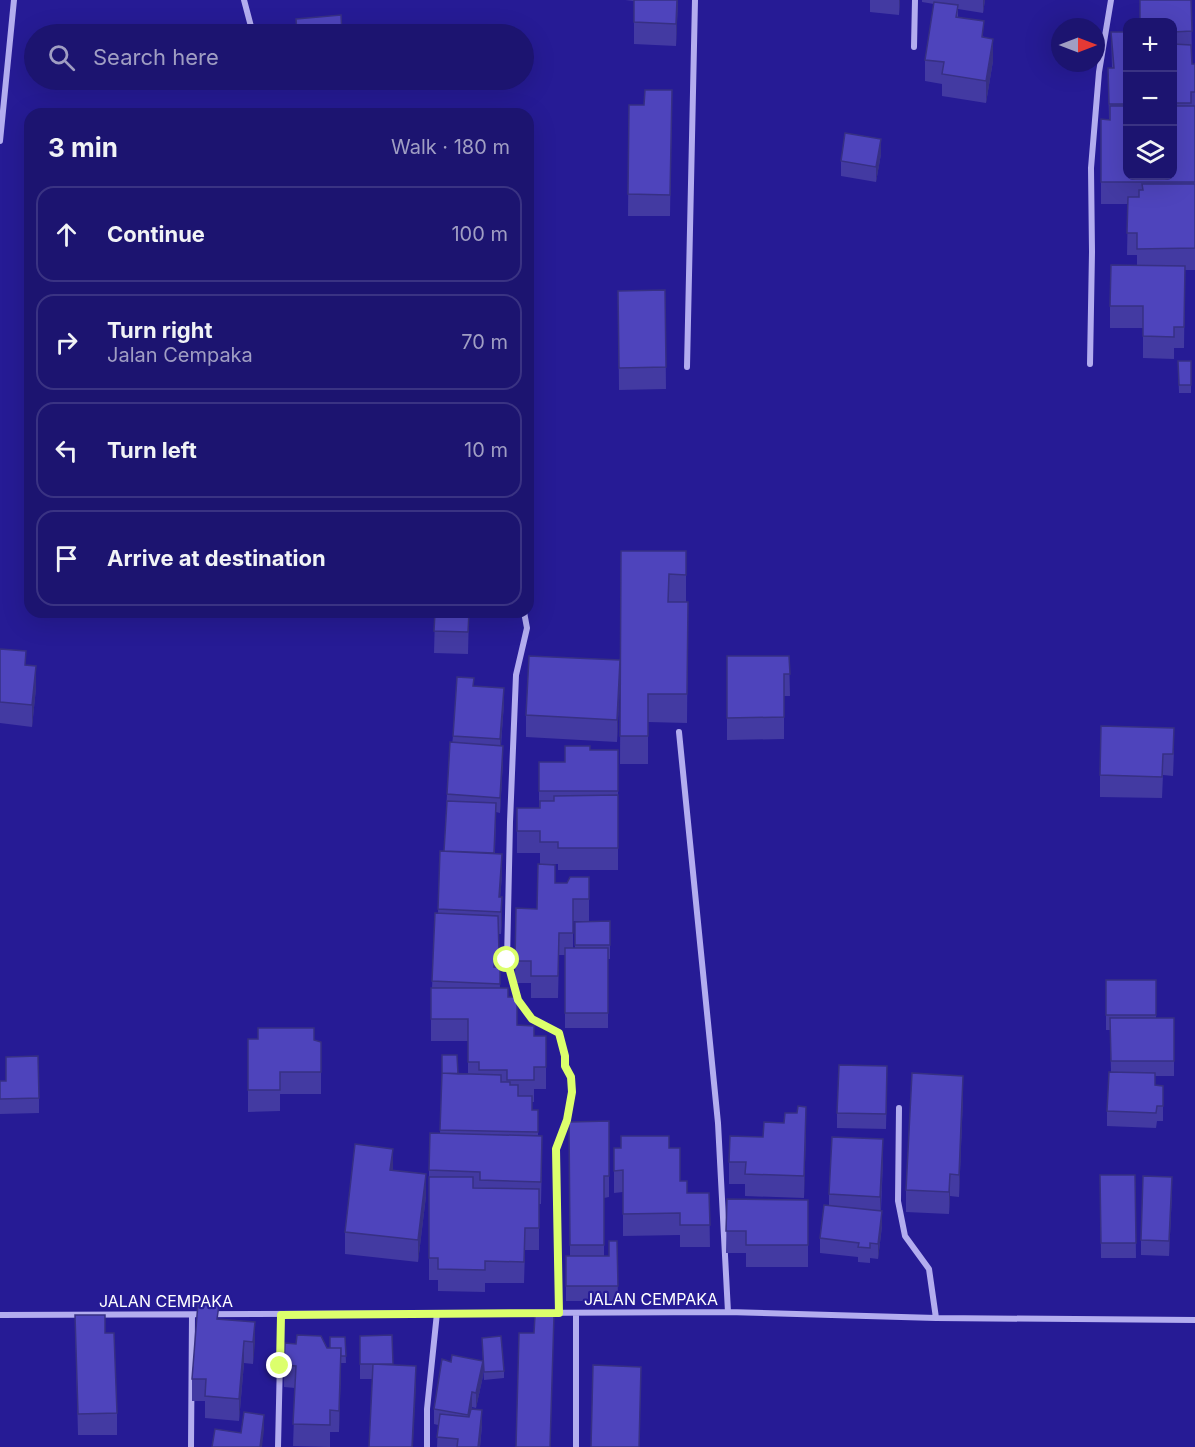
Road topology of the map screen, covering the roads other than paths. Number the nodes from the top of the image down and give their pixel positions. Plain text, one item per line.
1 (14, 0) edge
2 (244, 0) edge
3 (695, 0) edge
4 (915, 0) edge
5 (1111, 0) edge
6 (250, 24) edge
7 (914, 47) dead end
8 (0, 141) edge
9 (1090, 364) dead end
10 (687, 367) dead end
11 (525, 618) edge
12 (679, 732) dead end
13 (899, 1108) dead end
14 (728, 1312) junction
15 (437, 1313) junction
16 (559, 1313) junction
17 (576, 1313) junction
18 (0, 1315) edge
19 (192, 1315) junction
20 (281, 1315) junction
21 (936, 1318) junction
22 (1195, 1320) edge
23 (191, 1447) edge
24 (278, 1447) edge
25 (427, 1447) edge
26 (576, 1447) edge

1 - 8 street
2 - 6 street
3 - 10 street
4 - 7 street
5 - 9 street
11 - 16 street
12 - 14 street
13 - 21 street
14 - 17 street, JALAN CEMPAKA
14 - 21 street, JALAN CEMPAKA
15 - 16 street, JALAN CEMPAKA
15 - 20 street, JALAN CEMPAKA
15 - 25 street
16 - 17 street, JALAN CEMPAKA
17 - 26 street
18 - 19 street, JALAN CEMPAKA
19 - 20 street, JALAN CEMPAKA
19 - 23 street
20 - 24 street
21 - 22 street, JALAN CEMPAKA

